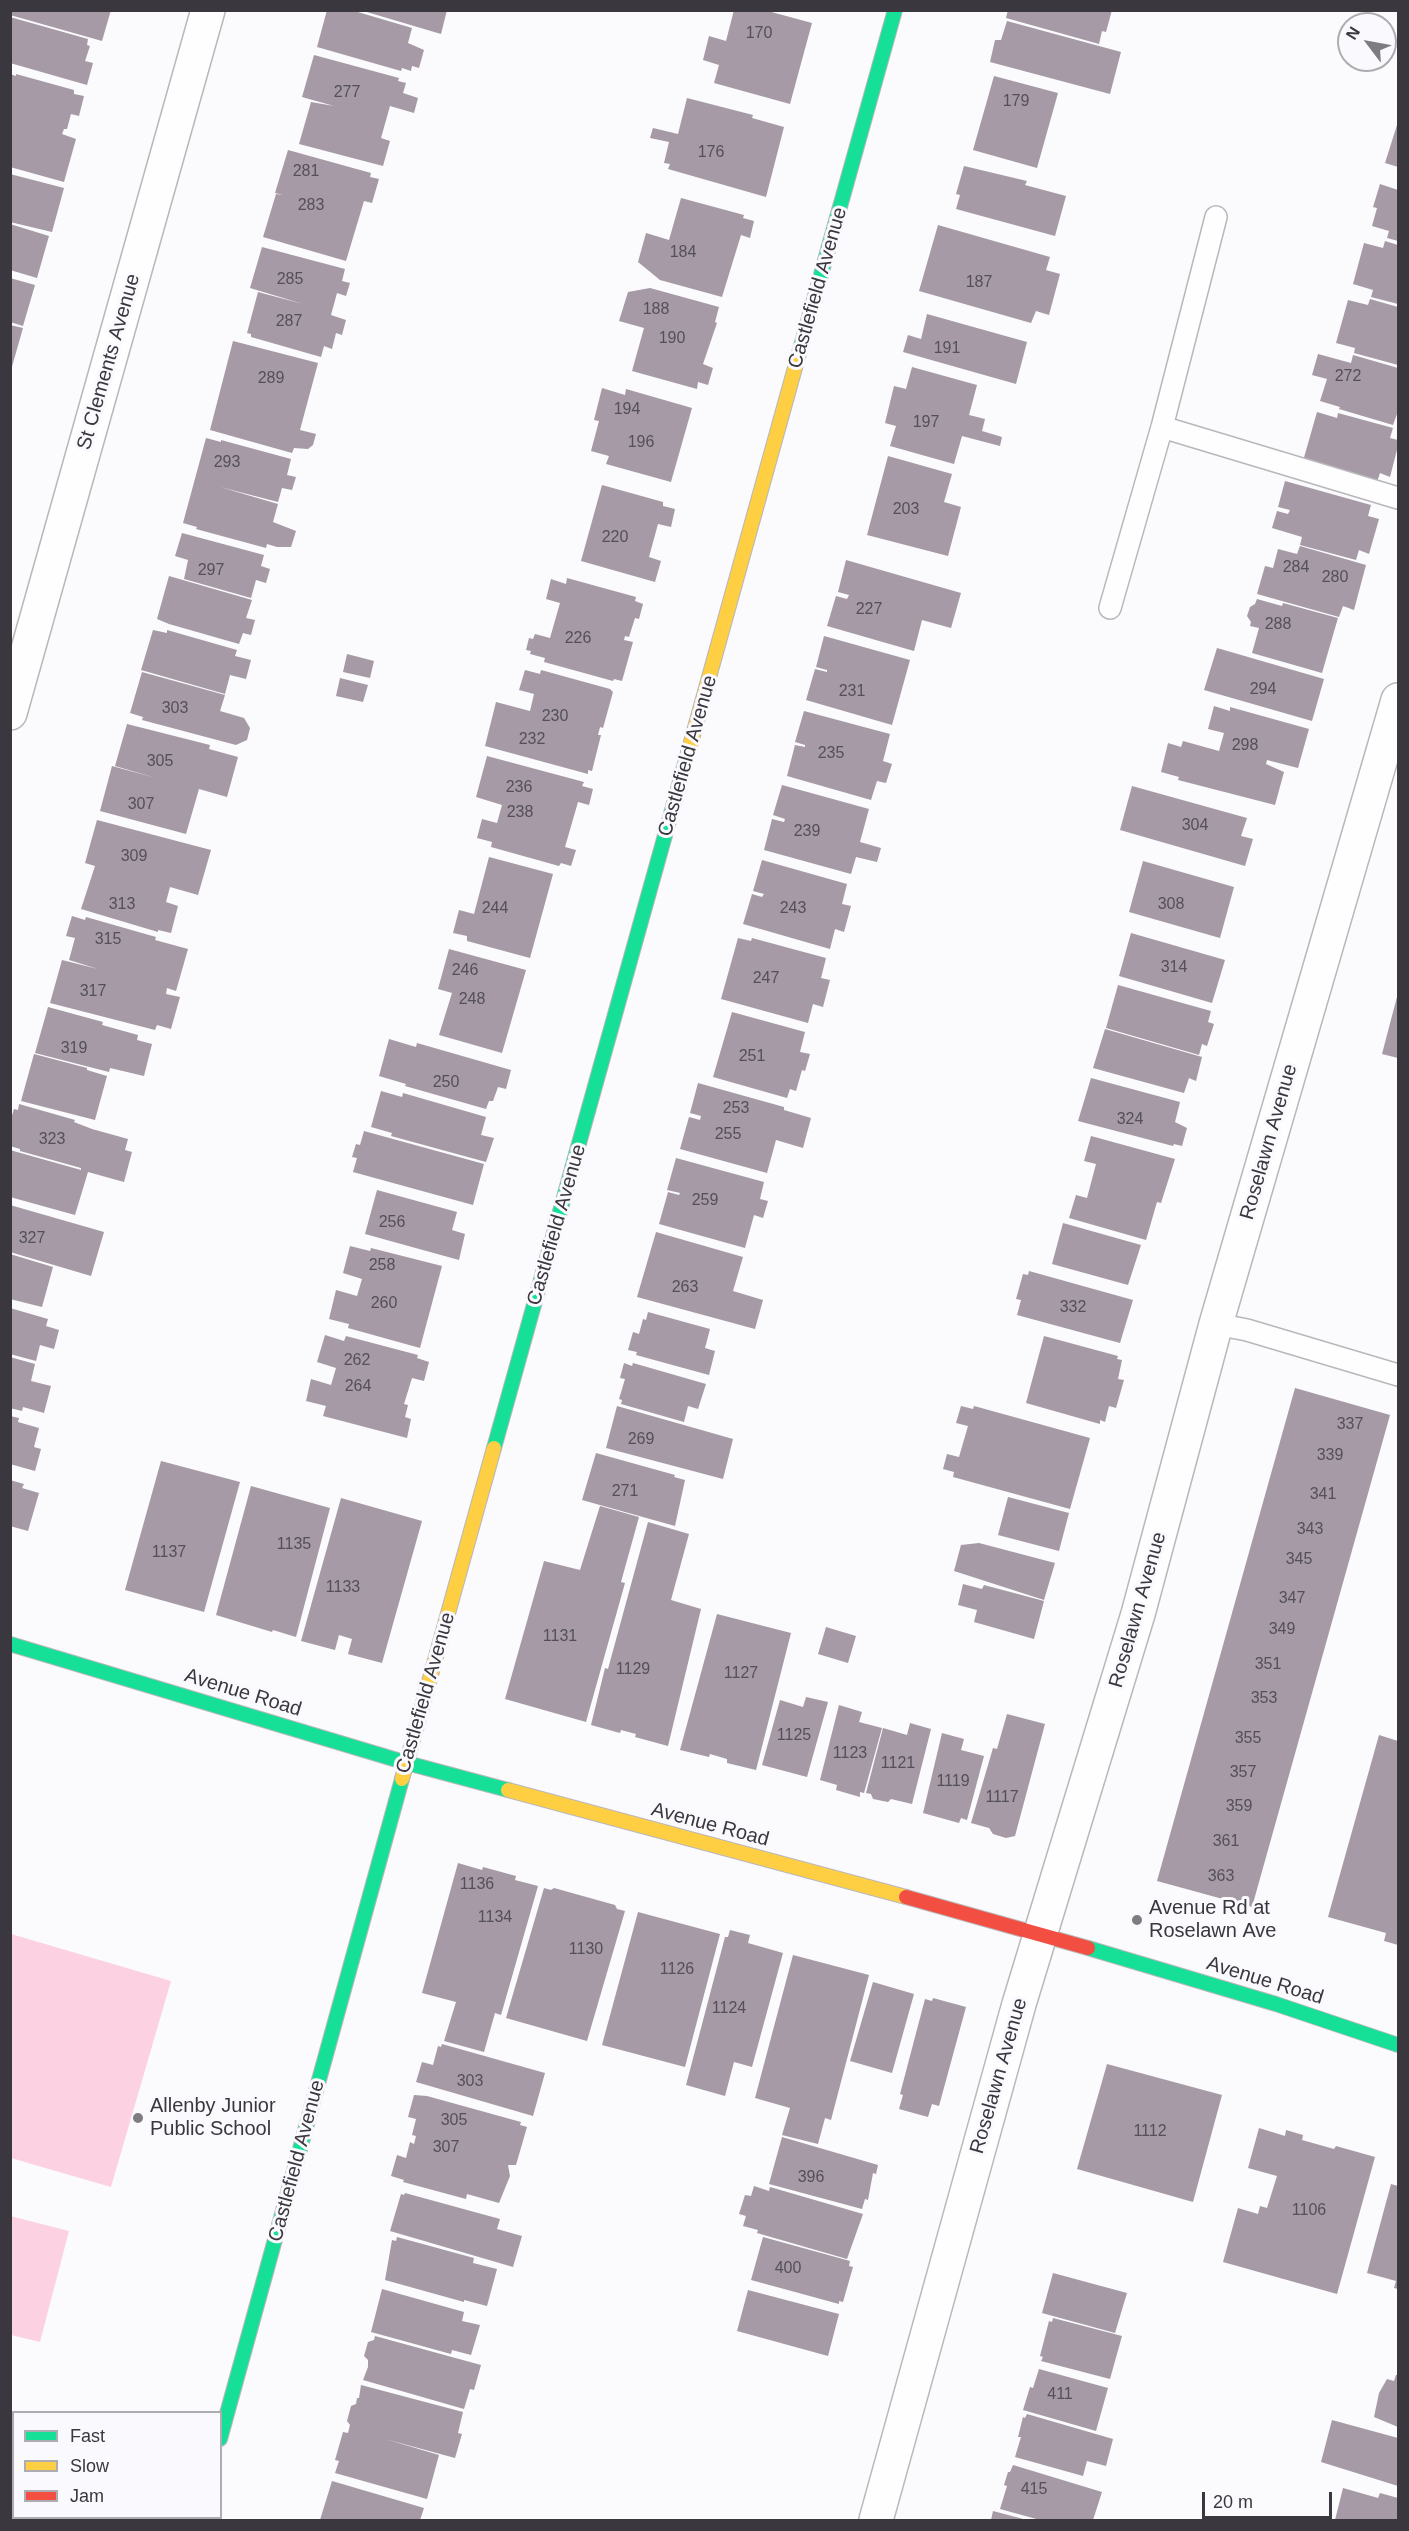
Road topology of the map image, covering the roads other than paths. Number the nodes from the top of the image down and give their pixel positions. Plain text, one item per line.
1 (208, 10) edge
2 (895, 10) edge
3 (1216, 217) dead end
4 (1162, 427) junction
5 (1398, 498) edge
6 (1110, 608) dead end
7 (1398, 700) edge
8 (10, 713) edge
9 (1216, 1324) junction
10 (1398, 1375) edge
11 (10, 1644) edge
12 (406, 1763) junction
13 (1041, 1934) junction
14 (1398, 2046) edge
15 (222, 2432) edge
16 (876, 2520) edge

1 - 8 street, St Clements Avenue
2 - 12 street, Castlefield Avenue
3 - 4 lane
4 - 5 lane
4 - 6 lane
7 - 9 street, Roselawn Avenue
9 - 10 lane
9 - 13 street, Roselawn Avenue
11 - 12 street, Avenue Road
12 - 13 street, Avenue Road
12 - 15 street, Castlefield Avenue
13 - 14 street, Avenue Road
13 - 16 street, Roselawn Avenue

